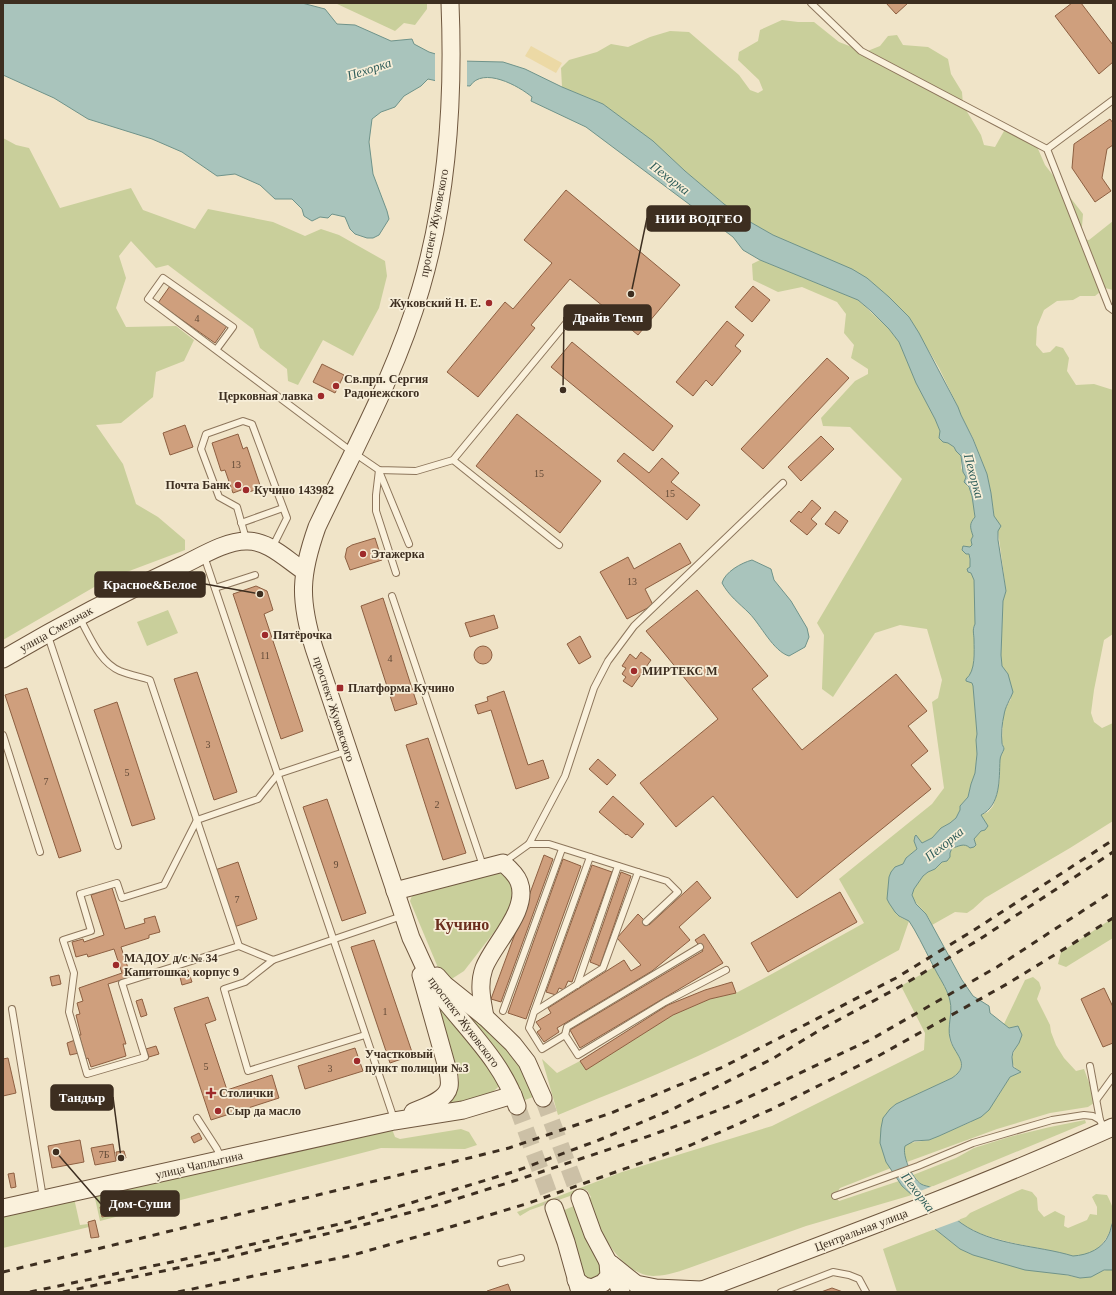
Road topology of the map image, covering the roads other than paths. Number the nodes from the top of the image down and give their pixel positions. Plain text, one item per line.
1 (450, 3) edge
2 (811, 3) edge
3 (1113, 100) edge
4 (1047, 149) junction
5 (1113, 310) edge
6 (567, 322) dead end
7 (216, 350) junction
8 (353, 452) junction
9 (453, 460) junction
10 (379, 470) junction
11 (784, 483) dead end
12 (283, 508) junction
13 (241, 523) junction
14 (246, 541) junction
15 (409, 544) dead end
16 (559, 545) dead end
17 (272, 549) junction
18 (204, 555) junction
19 (304, 571) junction
20 (396, 573) dead end
21 (255, 575) dead end
22 (215, 588) junction
23 (392, 596) dead end
24 (79, 617) junction
25 (47, 634) junction
26 (3, 659) edge
27 (3, 735) edge
28 (347, 751) junction
29 (278, 774) junction
30 (197, 820) junction
31 (529, 844) junction
32 (118, 846) dead end
33 (562, 849) junction
34 (40, 852) dead end
35 (590, 857) junction
36 (503, 863) junction
37 (618, 866) junction
38 (484, 868) junction
39 (638, 872) junction
40 (395, 891) junction
41 (403, 915) junction
42 (646, 922) dead end
43 (411, 938) junction
44 (333, 939) junction
45 (239, 946) junction
46 (700, 947) dead end
47 (273, 960) junction
48 (726, 970) dead end
49 (577, 985) junction
50 (12, 1009) dead end
51 (503, 1011) dead end
52 (534, 1012) junction
53 (485, 1016) junction
54 (365, 1035) junction
55 (565, 1035) junction
56 (1090, 1066) dead end
57 (1113, 1077) edge
58 (543, 1098) tunnel mouth
59 (515, 1100) joint
60 (1097, 1100) junction
61 (197, 1118) dead end
62 (394, 1121) junction
63 (1106, 1126) edge
64 (222, 1160) junction
65 (835, 1196) dead end
66 (580, 1198) tunnel mouth
67 (43, 1200) junction
68 (3, 1208) edge
69 (554, 1208) tunnel mouth
70 (521, 1258) dead end
71 (608, 1262) junction
72 (501, 1263) dead end
73 (576, 1288) edge
74 (707, 1290) edge
75 (621, 1292) edge
76 (781, 1292) edge
77 (866, 1292) edge

1 - 8 main road, проспект Жуковского
2 - 4 lane
3 - 4 lane
4 - 5 lane
6 - 9 lane
7 - 7 lane
7 - 8 lane
8 - 10 lane
8 - 19 main road, проспект Жуковского
9 - 10 lane
9 - 16 lane
10 - 15 lane
10 - 20 lane
11 - 31 lane
12 - 13 lane
12 - 13 lane
12 - 17 lane
13 - 14 lane
14 - 17 main road, улица Смельчак
14 - 18 main road, улица Смельчак
17 - 19 main road, улица Смельчак
18 - 22 lane
18 - 24 main road, улица Смельчак
19 - 28 main road, проспект Жуковского
21 - 22 lane
22 - 29 lane
23 - 38 lane
24 - 25 main road, улица Смельчак
24 - 30 lane
25 - 26 main road, улица Смельчак
25 - 32 lane
27 - 34 lane
28 - 29 lane
28 - 40 main road, проспект Жуковского
29 - 30 lane
29 - 44 lane
30 - 45 lane
30 - 45 lane
31 - 33 lane
31 - 36 lane
33 - 35 lane
33 - 51 lane
35 - 37 lane
35 - 52 lane
36 - 38 main road
36 - 53 main road
37 - 39 lane
37 - 49 lane
38 - 40 main road
39 - 42 lane
39 - 49 lane
40 - 41 main road, проспект Жуковского
41 - 43 main road, проспект Жуковского
41 - 44 lane
41 - 53 main road, проспект Жуковского
43 - 59 main road, проспект Жуковского
43 - 62 main road, улица Чаплыгина
44 - 47 lane
44 - 54 lane
45 - 47 lane
46 - 55 lane
47 - 54 lane
48 - 55 lane
49 - 52 lane
50 - 67 lane
52 - 55 lane
53 - 58 main road, проспект Жуковского
54 - 62 lane
56 - 60 lane
57 - 60 lane
59 - 62 main road, улица Чаплыгина
60 - 63 lane
61 - 64 lane
62 - 64 main road, улица Чаплыгина
63 - 65 lane
63 - 74 main road, Центральная улица
64 - 67 main road, улица Чаплыгина
66 - 71 main road
67 - 68 main road, улица Чаплыгина
69 - 73 main road
70 - 72 lane
71 - 73 main road
71 - 74 main road
71 - 75 main road
76 - 77 lane

